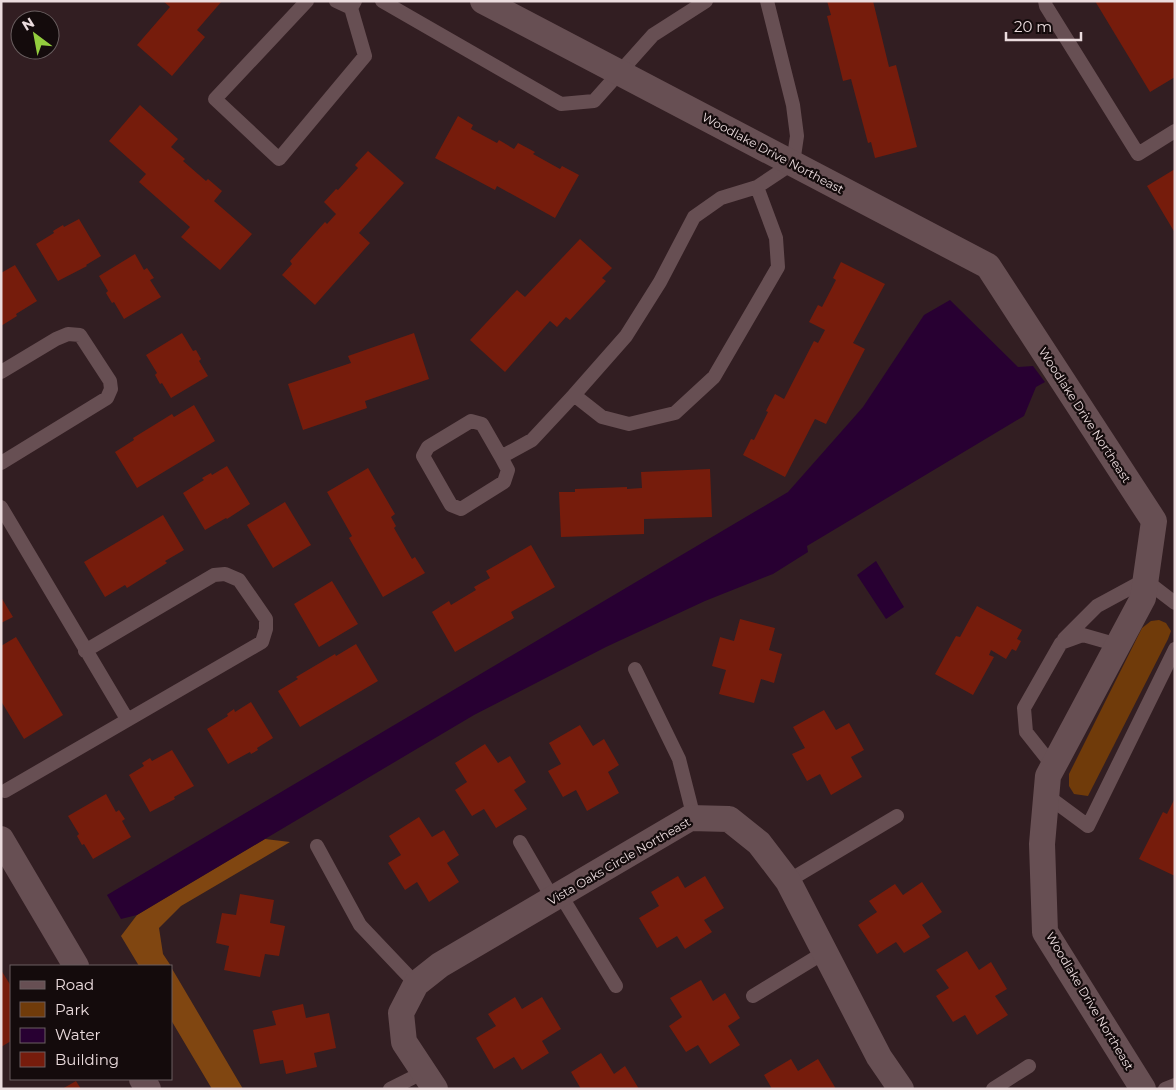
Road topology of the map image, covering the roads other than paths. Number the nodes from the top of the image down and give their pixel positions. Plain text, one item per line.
1 (306, 1) edge
2 (336, 1) edge
3 (382, 1) edge
4 (483, 1) edge
5 (706, 1) edge
6 (767, 1) edge
7 (1045, 1) edge
8 (353, 4) edge
9 (618, 72) junction
10 (1175, 131) edge
11 (793, 163) junction
12 (757, 187) junction
13 (1, 372) edge
14 (574, 395) junction
15 (501, 458) junction
16 (1, 462) edge
17 (3, 513) edge
18 (1145, 580) junction
19 (1175, 603) edge
20 (1061, 643) junction
21 (1118, 645) junction
22 (1175, 649) edge
23 (85, 651) junction
24 (636, 669) dead end
25 (127, 719) junction
26 (1053, 766) junction
27 (5, 791) dead end
28 (1046, 796) junction
29 (897, 816) dead end
30 (694, 818) junction
31 (1, 839) edge
32 (520, 842) dead end
33 (317, 846) dead end
34 (10, 867) edge
35 (788, 881) junction
36 (557, 897) junction
37 (825, 952) junction
38 (75, 965) edge
39 (416, 984) junction
40 (616, 986) dead end
41 (753, 996) dead end
42 (1028, 1066) dead end
43 (430, 1080) edge
44 (1175, 1085) edge
45 (390, 1089) edge
46 (901, 1089) edge
47 (993, 1089) edge
48 (1143, 1089) edge
49 (1165, 1089) edge

1 - 8 lane
2 - 8 lane
3 - 9 lane
4 - 9 street, Woodlake Drive Northeast
5 - 9 lane
6 - 11 lane
7 - 10 lane
9 - 11 street, Woodlake Drive Northeast
11 - 12 lane
11 - 18 street, Woodlake Drive Northeast
12 - 14 lane
12 - 14 lane
13 - 16 lane
14 - 15 lane
15 - 15 lane
17 - 23 lane
18 - 19 lane
18 - 20 lane
18 - 21 street, Woodlake Drive Northeast
20 - 21 lane
20 - 26 lane
21 - 26 street, Woodlake Drive Northeast
22 - 28 lane
23 - 25 lane
23 - 25 lane
24 - 30 lane
25 - 27 lane
26 - 28 street, Woodlake Drive Northeast
28 - 48 street, Woodlake Drive Northeast
29 - 35 lane
30 - 35 street, Vista Oaks Circle Northeast
30 - 36 street, Vista Oaks Circle Northeast
31 - 34 street
32 - 36 lane
33 - 39 lane
34 - 38 street
35 - 37 street, Vista Oaks Circle Northeast
36 - 39 street, Vista Oaks Circle Northeast
36 - 40 lane
37 - 41 lane
37 - 46 street, Vista Oaks Circle Northeast
39 - 43 street, Vista Oaks Circle Northeast
42 - 47 lane
43 - 45 lane
44 - 49 lane

